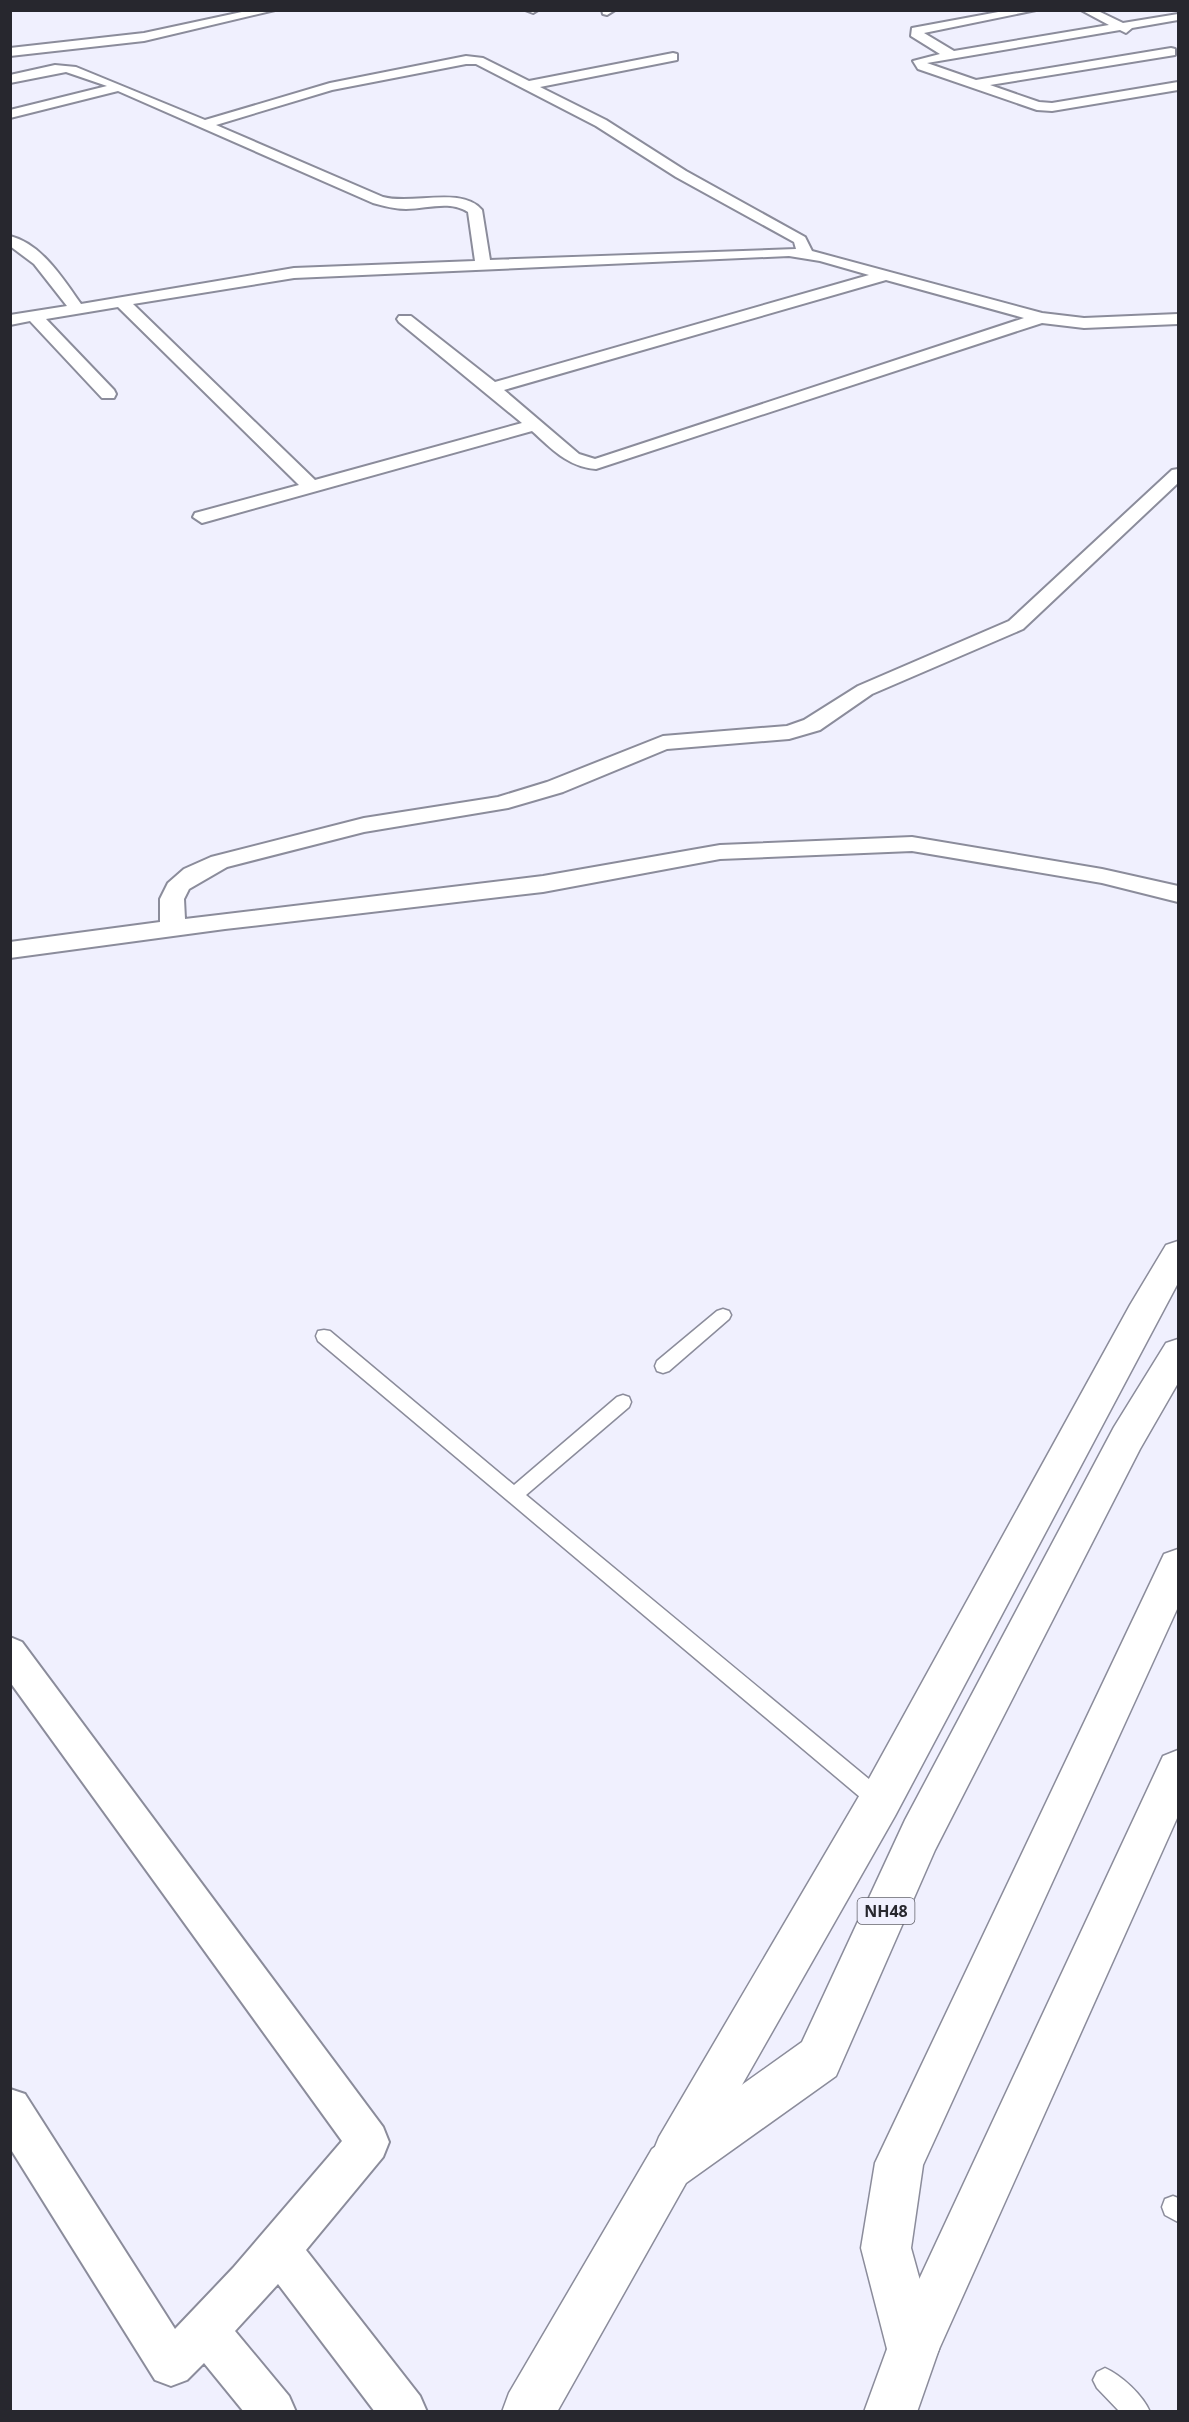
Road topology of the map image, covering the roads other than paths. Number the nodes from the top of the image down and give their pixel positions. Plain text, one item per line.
1 (270, 10) edge
2 (1031, 10) edge
3 (1086, 10) edge
4 (1179, 16) edge
5 (1123, 27) junction
6 (10, 52) edge
7 (1175, 54) edge
8 (951, 55) junction
9 (673, 57) dead end
10 (10, 79) edge
11 (975, 84) junction
12 (530, 86) junction
13 (1179, 86) edge
14 (119, 87) junction
15 (10, 114) edge
16 (204, 124) junction
17 (10, 240) edge
18 (805, 253) junction
19 (483, 264) junction
20 (885, 274) junction
21 (122, 302) junction
22 (77, 309) junction
23 (34, 316) junction
24 (1041, 318) junction
25 (405, 319) dead end
26 (1179, 319) edge
27 (10, 320) edge
28 (492, 388) junction
29 (108, 394) dead end
30 (535, 425) junction
31 (1179, 474) edge
32 (312, 487) junction
33 (202, 517) dead end
34 (1179, 894) edge
35 (173, 928) junction
36 (10, 951) edge
37 (1179, 1254) edge
38 (723, 1315) dead end
39 (324, 1336) dead end
40 (1179, 1353) edge
41 (663, 1366) dead end
42 (623, 1402) dead end
43 (514, 1495) junction
44 (1179, 1566) edge
45 (10, 1653) edge
46 (1179, 1770) edge
47 (880, 1801) junction
48 (10, 2109) edge
49 (669, 2166) junction
50 (279, 2250) junction
51 (207, 2331) junction
52 (913, 2349) junction
53 (1105, 2380) dead end
54 (273, 2412) edge
55 (404, 2412) edge
56 (528, 2412) edge
57 (890, 2412) edge
58 (1138, 2412) edge

1 - 6 street
2 - 8 street
3 - 5 street
4 - 5 street
5 - 7 street
5 - 8 street
7 - 11 street
8 - 11 street
9 - 12 street
10 - 14 street
11 - 13 street
12 - 16 street
12 - 18 street
14 - 15 street
14 - 16 street
16 - 19 street
17 - 22 street
18 - 19 street
18 - 20 street
19 - 21 street
20 - 24 street
20 - 28 street
21 - 22 street
21 - 32 street
22 - 23 street
23 - 27 street
23 - 29 street
24 - 26 street
24 - 30 street
25 - 28 street
28 - 30 street
30 - 32 street
31 - 35 street
32 - 33 street
34 - 35 street
35 - 36 street
37 - 47 main road
38 - 41 lane
39 - 43 lane
40 - 49 main road, NH48
42 - 43 lane
43 - 47 lane
44 - 52 main road
45 - 50 street
46 - 52 main road
47 - 49 main road
48 - 51 street
49 - 56 main road, NH48
50 - 51 street
50 - 55 street
51 - 54 street
52 - 57 main road
53 - 58 lane

